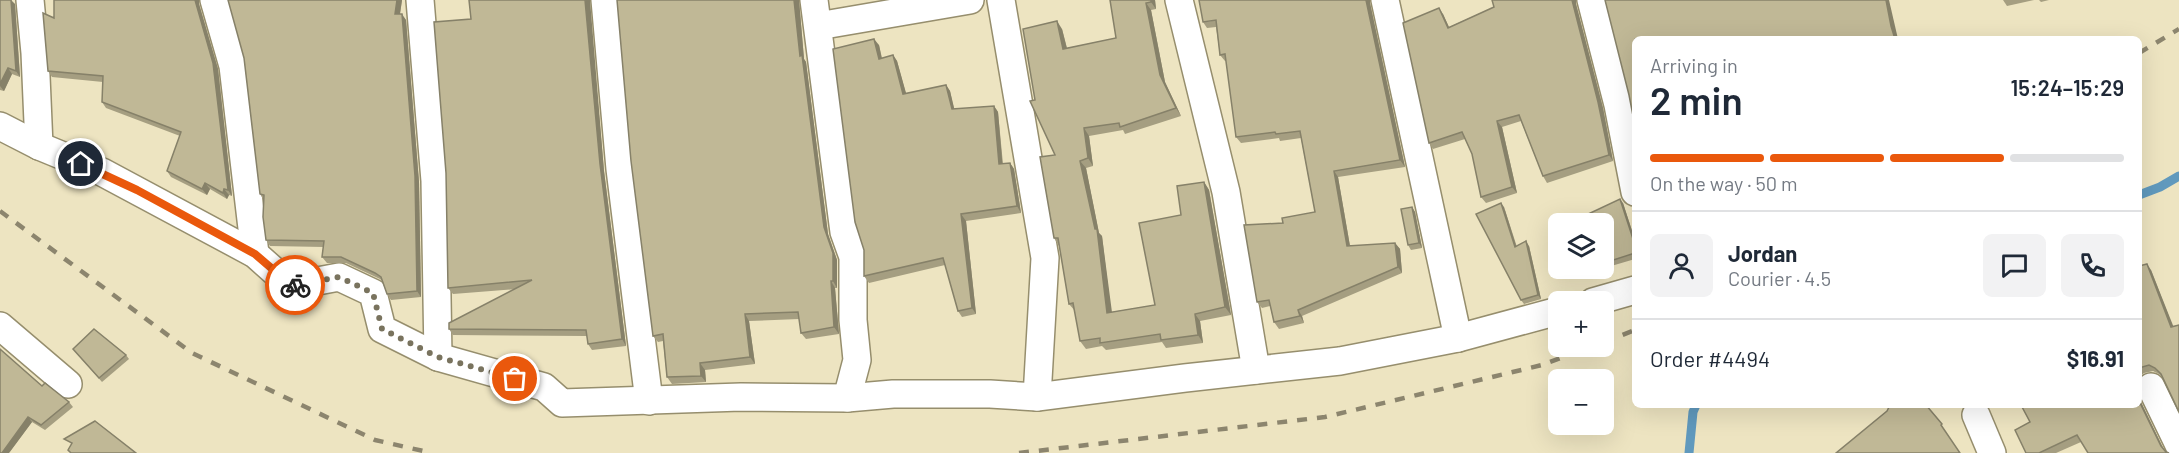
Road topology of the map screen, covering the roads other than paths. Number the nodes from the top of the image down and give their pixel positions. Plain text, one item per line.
1 (30, 0) edge
2 (214, 0) edge
3 (420, 0) edge
4 (605, 0) edge
5 (970, 0) edge
6 (1001, 0) edge
7 (1179, 0) edge
8 (1385, 0) edge
9 (1591, 0) edge
10 (816, 13) edge
11 (0, 126) edge
12 (39, 146) junction
13 (1632, 177) edge
14 (255, 254) junction
15 (1632, 291) edge
16 (1614, 296) edge
17 (1548, 314) edge
18 (0, 326) edge
19 (1458, 338) junction
20 (438, 357) junction
21 (1256, 370) junction
22 (68, 384) dead end
23 (2151, 387) dead end
24 (1037, 397) junction
25 (847, 398) junction
26 (649, 400) junction
27 (1976, 415) dead end
28 (2179, 445) edge
29 (1992, 453) edge

1 - 12 street
2 - 14 street
3 - 20 street
4 - 26 street
5 - 10 street
6 - 24 street
7 - 21 street
8 - 19 street
9 - 13 street
10 - 25 street
11 - 12 street
12 - 14 street
14 - 20 street
15 - 16 street
17 - 19 street
18 - 22 street
19 - 21 street
20 - 26 street
21 - 24 street
23 - 28 street
24 - 25 street
25 - 26 street
27 - 29 street

